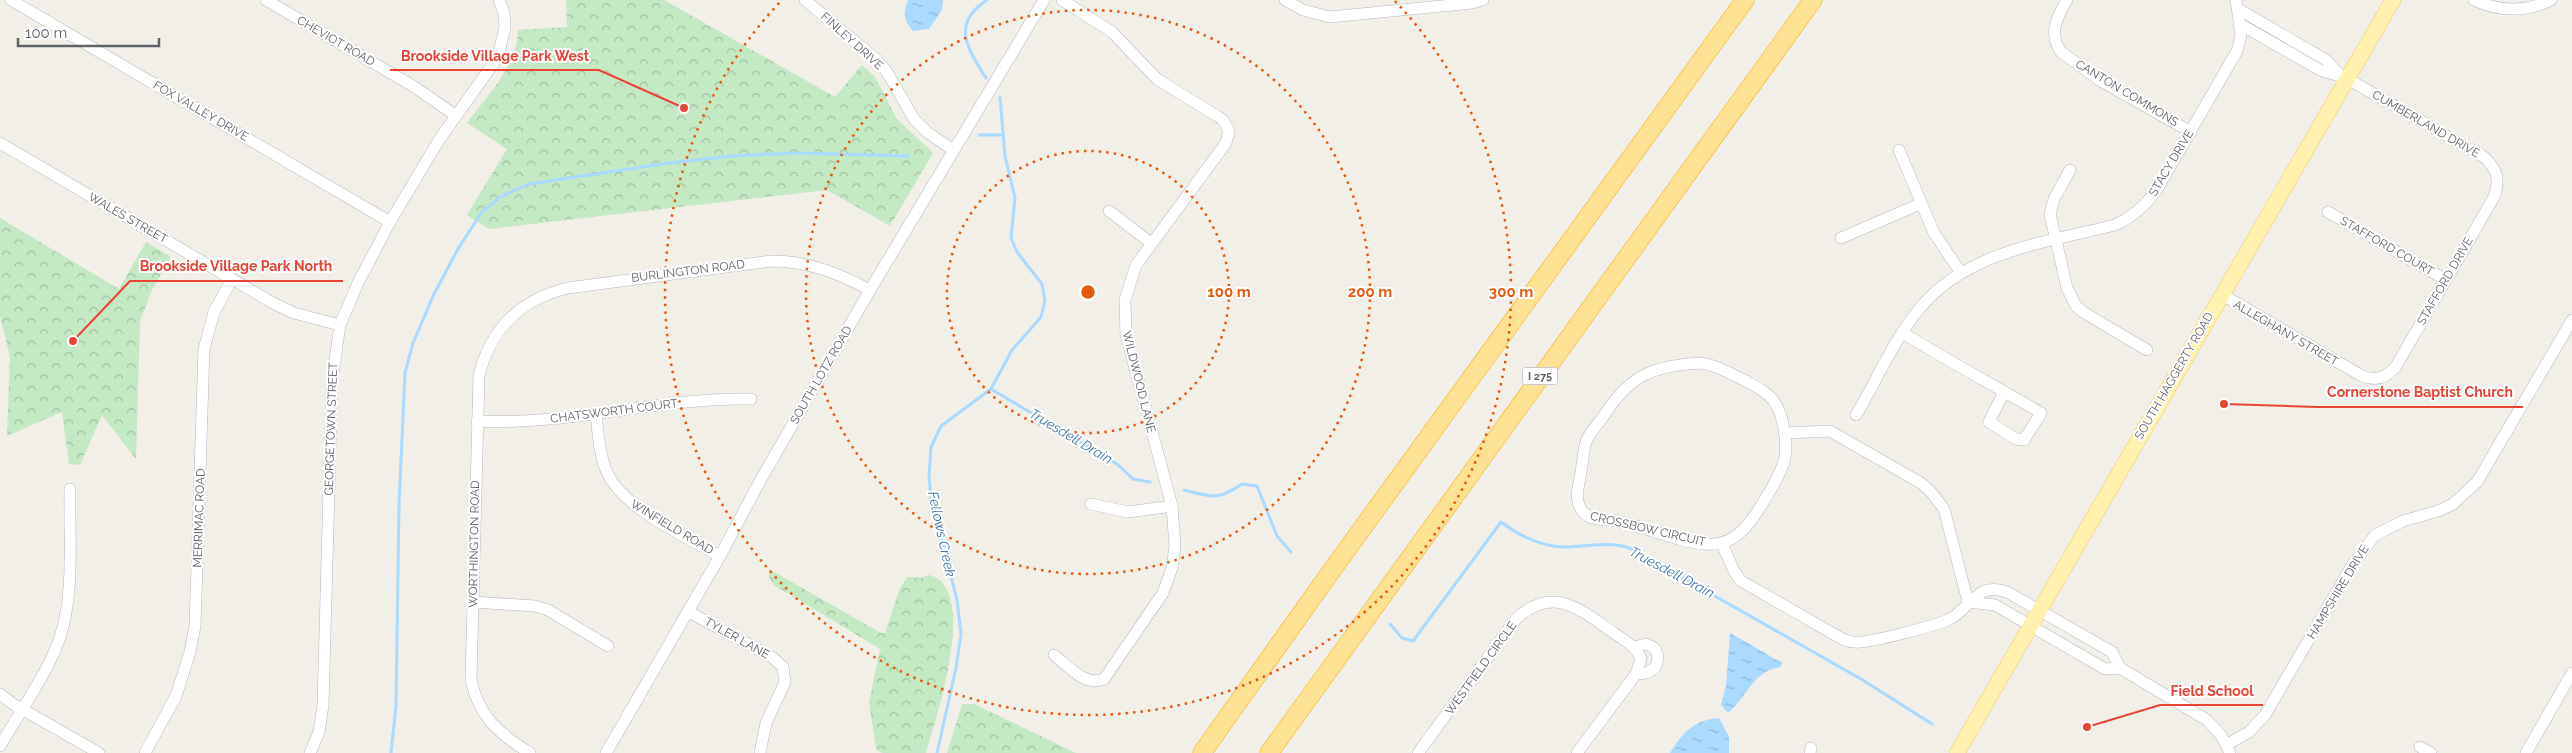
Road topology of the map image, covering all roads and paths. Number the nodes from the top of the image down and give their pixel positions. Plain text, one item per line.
1 (11, 0) edge
2 (266, 0) edge
3 (499, 0) edge
4 (805, 0) edge
5 (1044, 0) edge
6 (1062, 0) edge
7 (1285, 0) edge
8 (1483, 0) edge
9 (1744, 0) edge
10 (1814, 0) edge
11 (2067, 0) edge
12 (2393, 0) edge
13 (2474, 0) edge
14 (2551, 0) edge
15 (2237, 5) edge
16 (2240, 24) junction
17 (2343, 77) junction
18 (455, 115) junction
19 (2190, 132) junction
20 (0, 142) edge
21 (953, 150) junction
22 (1899, 150) dead end
23 (2070, 170) dead end
24 (2498, 177) joint
25 (1920, 204) junction
26 (1108, 211) dead end
27 (2328, 212) dead end
28 (390, 222) junction
29 (1841, 238) dead end
30 (2056, 240) junction
31 (1151, 243) junction
32 (1961, 273) junction
33 (232, 279) junction
34 (2446, 280) junction
35 (870, 290) junction
36 (2221, 294) junction
37 (508, 319) joint
38 (2572, 320) edge
39 (340, 325) junction
40 (1903, 333) junction
41 (2147, 350) dead end
42 (2380, 378) joint
43 (2004, 392) junction
44 (751, 399) dead end
45 (596, 414) junction
46 (1856, 415) dead end
47 (477, 421) junction
48 (1785, 433) junction
49 (70, 489) dead end
50 (1091, 504) dead end
51 (1172, 506) junction
52 (1722, 544) junction
53 (720, 556) junction
54 (1996, 590) junction
55 (473, 602) junction
56 (1968, 602) junction
57 (1995, 605) junction
58 (2039, 609) junction
59 (689, 612) junction
60 (2030, 626) junction
61 (608, 646) dead end
62 (1633, 647) junction
63 (1054, 655) dead end
64 (2120, 668) junction
65 (2572, 673) edge
66 (1636, 674) junction
67 (0, 694) edge
68 (22, 709) junction
69 (0, 746) edge
70 (2420, 747) dead end
71 (2228, 749) edge
72 (99, 753) edge
73 (145, 753) edge
74 (310, 753) edge
75 (530, 753) edge
76 (606, 753) edge
77 (760, 753) edge
78 (1202, 753) edge
79 (1269, 753) edge
80 (1418, 753) edge
81 (1576, 753) edge
82 (1957, 753) edge
83 (2431, 753) edge
84 (2526, 753) edge

1 - 28 street, FOX VALLEY DRIVE
2 - 18 street, CHEVIOT ROAD
3 - 18 street, GEORGETOWN STREET
4 - 21 street, FINLEY DRIVE
5 - 21 street, SOUTH LOTZ ROAD
6 - 31 street, WILDWOOD LANE
7 - 8 street
9 - 78 highway
10 - 79 highway, I 275
11 - 19 street, CANTON COMMONS
12 - 17 main road, SOUTH HAGGERTY ROAD
13 - 14 street
15 - 16 street, STACY DRIVE
15 - 17 street
16 - 17 street
16 - 19 street, STACY DRIVE
17 - 24 street, CUMBERLAND DRIVE
17 - 36 main road, SOUTH HAGGERTY ROAD
18 - 28 street, GEORGETOWN STREET
19 - 30 street, STACY DRIVE
20 - 33 street, WALES STREET
21 - 35 street, SOUTH LOTZ ROAD
22 - 25 street
23 - 30 street
24 - 34 street, STAFFORD DRIVE
25 - 29 street
25 - 32 street
26 - 31 street
27 - 34 street, STAFFORD COURT
28 - 39 street, GEORGETOWN STREET
30 - 32 street, STACY DRIVE
30 - 41 street
31 - 51 street, WILDWOOD LANE
32 - 40 street, STACY DRIVE
33 - 39 street, WALES STREET
33 - 73 street, MERRIMAC ROAD
34 - 42 street, STAFFORD DRIVE
35 - 37 street, BURLINGTON ROAD
35 - 53 street, SOUTH LOTZ ROAD
36 - 42 street, ALLEGHANY STREET
36 - 58 main road, SOUTH HAGGERTY ROAD
37 - 47 street, WORTHINGTON ROAD
38 - 71 street, HAMPSHIRE DRIVE
39 - 74 street, GEORGETOWN STREET
40 - 43 street
40 - 46 street, STACY DRIVE
43 - 43 street
44 - 45 street, CHATSWORTH COURT
45 - 47 street, CHATSWORTH COURT
45 - 53 street, WINFIELD ROAD
47 - 55 street, WORTHINGTON ROAD
48 - 52 street, CROSSBOW CIRCUIT
48 - 52 street, CROSSBOW CIRCUIT
48 - 56 street
49 - 68 street
50 - 51 street
51 - 63 street, WILDWOOD LANE
52 - 56 street, CROSSBOW CIRCUIT
53 - 59 street, SOUTH LOTZ ROAD
54 - 56 street, CROSSBOW CIRCUIT
54 - 57 street
54 - 58 street
55 - 61 street
55 - 75 street, WORTHINGTON ROAD
56 - 57 street
57 - 60 street
58 - 60 main road, SOUTH HAGGERTY ROAD
58 - 64 street
59 - 76 street, SOUTH LOTZ ROAD
59 - 77 street, TYLER LANE
60 - 64 street
60 - 82 main road, SOUTH HAGGERTY ROAD
62 - 66 street
62 - 66 street, WESTFIELD CIRCLE
62 - 80 street, WESTFIELD CIRCLE
64 - 71 street
65 - 84 street
66 - 81 street, WESTFIELD CIRCLE
67 - 68 street
68 - 69 street
68 - 72 street
70 - 83 street

